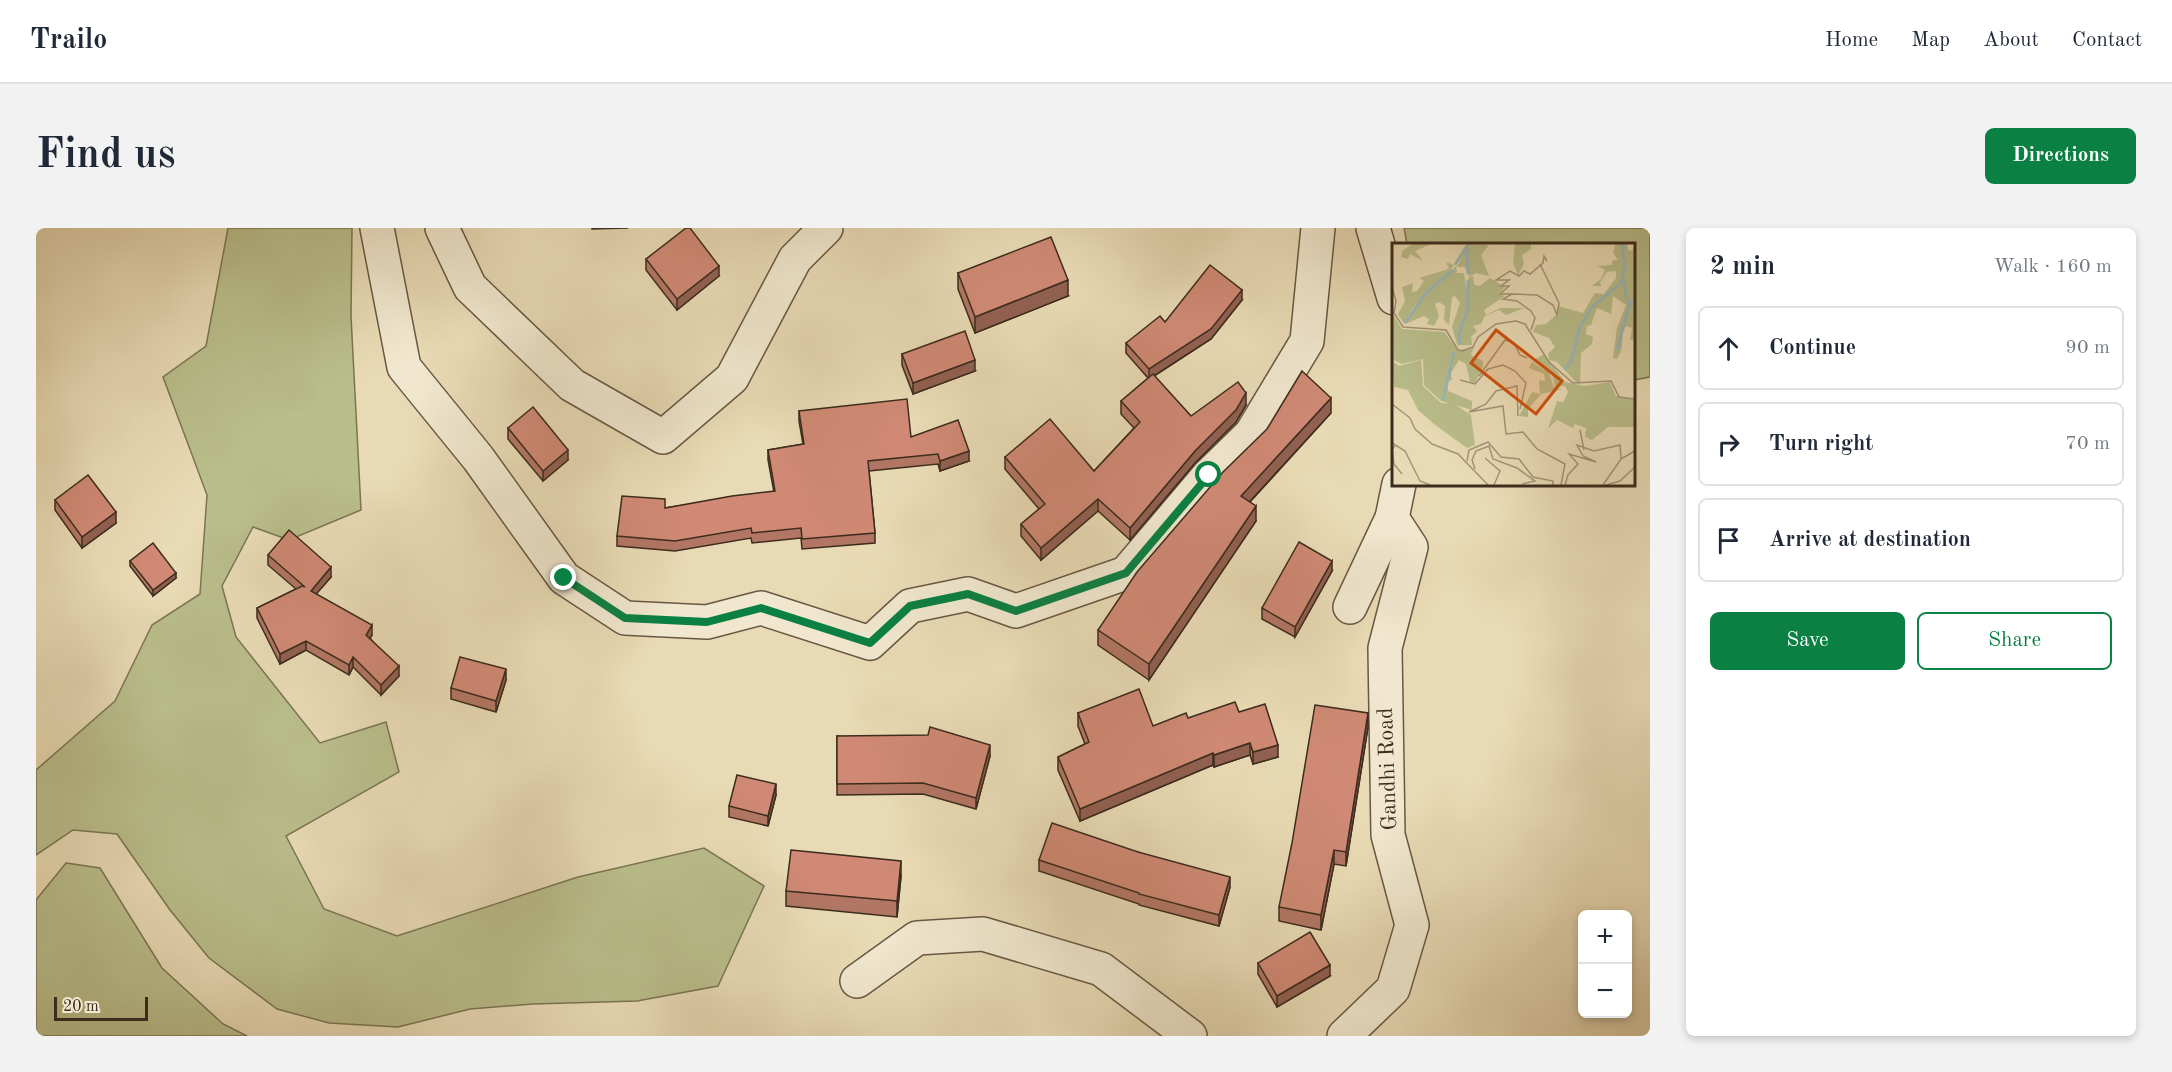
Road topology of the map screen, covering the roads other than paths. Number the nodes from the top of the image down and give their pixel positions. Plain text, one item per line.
1 (377, 228) edge
2 (442, 228) edge
3 (826, 228) edge
4 (1318, 228) edge
5 (1373, 228) edge
6 (1392, 291) edge
7 (1399, 486) edge
8 (1392, 518) junction
9 (1350, 607) dead end
10 (856, 981) dead end
11 (1190, 1036) edge
12 (1344, 1036) edge

1 - 4 street
2 - 3 street
5 - 6 street
7 - 8 street
8 - 9 street
8 - 12 street, Gandhi Road
10 - 11 street

